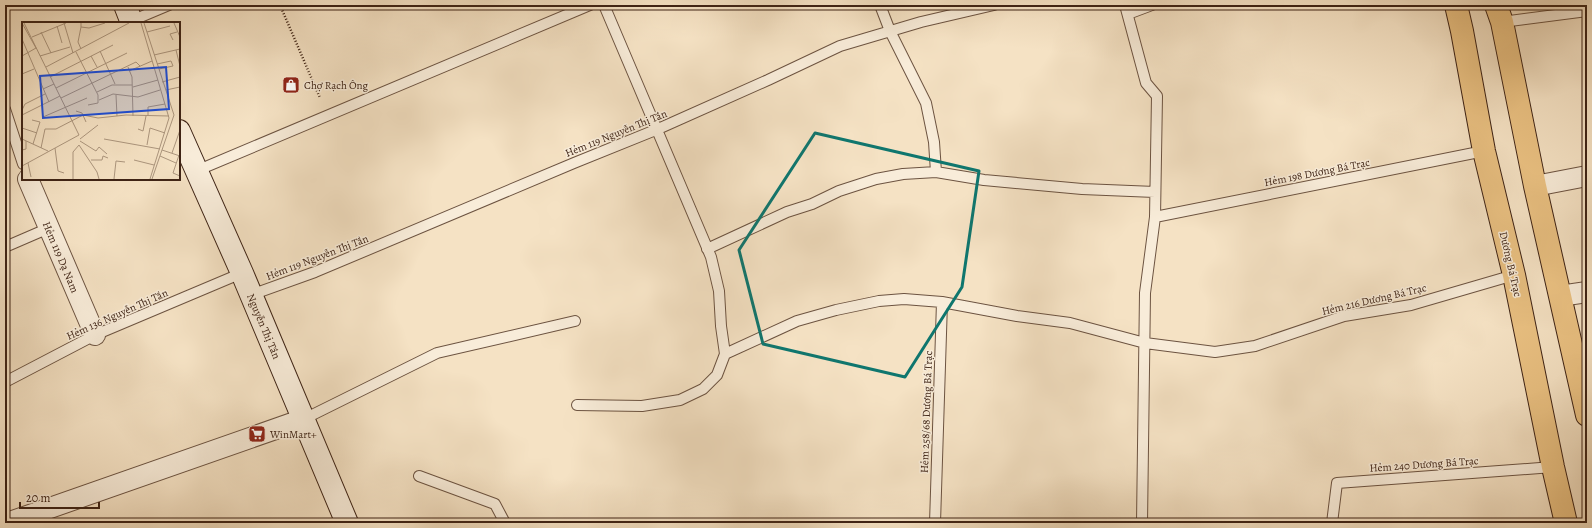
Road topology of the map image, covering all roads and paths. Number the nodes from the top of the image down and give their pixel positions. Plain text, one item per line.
1 (169, 5) edge
2 (280, 5) edge
3 (590, 5) edge
4 (604, 5) edge
5 (880, 5) edge
6 (994, 5) edge
7 (1152, 5) edge
8 (1456, 5) edge
9 (1127, 9) edge
10 (1587, 11) edge
11 (1499, 13) edge
12 (129, 16) edge
13 (890, 31) junction
14 (5, 110) edge
15 (327, 116) junction
16 (658, 129) junction
17 (180, 132) edge
18 (1484, 151) junction
19 (22, 161) edge
20 (196, 171) junction
21 (936, 172) junction
22 (1587, 176) edge
23 (28, 180) edge
24 (1535, 186) junction
25 (1155, 192) junction
26 (1155, 216) junction
27 (49, 228) junction
28 (5, 247) edge
29 (707, 249) junction
30 (242, 273) junction
31 (1514, 275) junction
32 (1587, 292) edge
33 (251, 295) junction
34 (1560, 296) junction
35 (942, 302) junction
36 (575, 321) dead end
37 (95, 335) junction
38 (1145, 343) junction
39 (726, 354) junction
40 (5, 382) edge
41 (577, 405) dead end
42 (1586, 409) edge
43 (304, 419) junction
44 (1553, 467) junction
45 (419, 476) dead end
46 (7, 523) edge
47 (347, 523) edge
48 (505, 523) edge
49 (935, 523) edge
50 (1142, 523) edge
51 (1332, 523) edge
52 (1566, 523) edge

1 - 12 lane
2 - 15 path
3 - 15 lane
4 - 16 lane
5 - 13 lane
6 - 13 lane, Hẻm 119 Nguyễn Thị Tần
7 - 9 lane
8 - 18 main road, Dương Bá Trạc
9 - 25 lane
10 - 11 lane
11 - 24 main road
13 - 16 lane, Hẻm 119 Nguyễn Thị Tần
13 - 21 lane
14 - 19 lane
15 - 20 lane
16 - 29 lane
16 - 33 lane, Hẻm 119 Nguyễn Thị Tần
17 - 20 main road, Nguyễn Thị Tần
18 - 26 lane, Hẻm 198 Dương Bá Trạc
18 - 31 main road, Dương Bá Trạc
20 - 30 main road, Nguyễn Thị Tần
21 - 25 lane
21 - 29 lane
22 - 24 street
23 - 27 street, Hẻm 119 Dạ Nam
24 - 34 main road
25 - 26 lane
26 - 38 lane
27 - 28 lane
27 - 37 street, Hẻm 119 Dạ Nam
29 - 39 lane
30 - 33 main road, Nguyễn Thị Tần
30 - 37 lane, Hẻm 136 Nguyễn Thị Tần
31 - 38 lane, Hẻm 216 Dương Bá Trạc
31 - 44 main road, Dương Bá Trạc
32 - 34 street
33 - 43 main road, Nguyễn Thị Tần
34 - 42 main road
35 - 38 lane, Hẻm 216 Dương Bá Trạc
35 - 39 lane, Hẻm 216 Dương Bá Trạc
35 - 49 lane, Hẻm 258/68 Dương Bá Trạc
36 - 43 lane
37 - 40 lane, Hẻm 136 Nguyễn Thị Tần
38 - 50 lane
39 - 41 lane
43 - 46 street
43 - 47 main road, Nguyễn Thị Tần
44 - 51 lane, Hẻm 240 Dương Bá Trạc
44 - 52 main road, Dương Bá Trạc
45 - 48 lane

